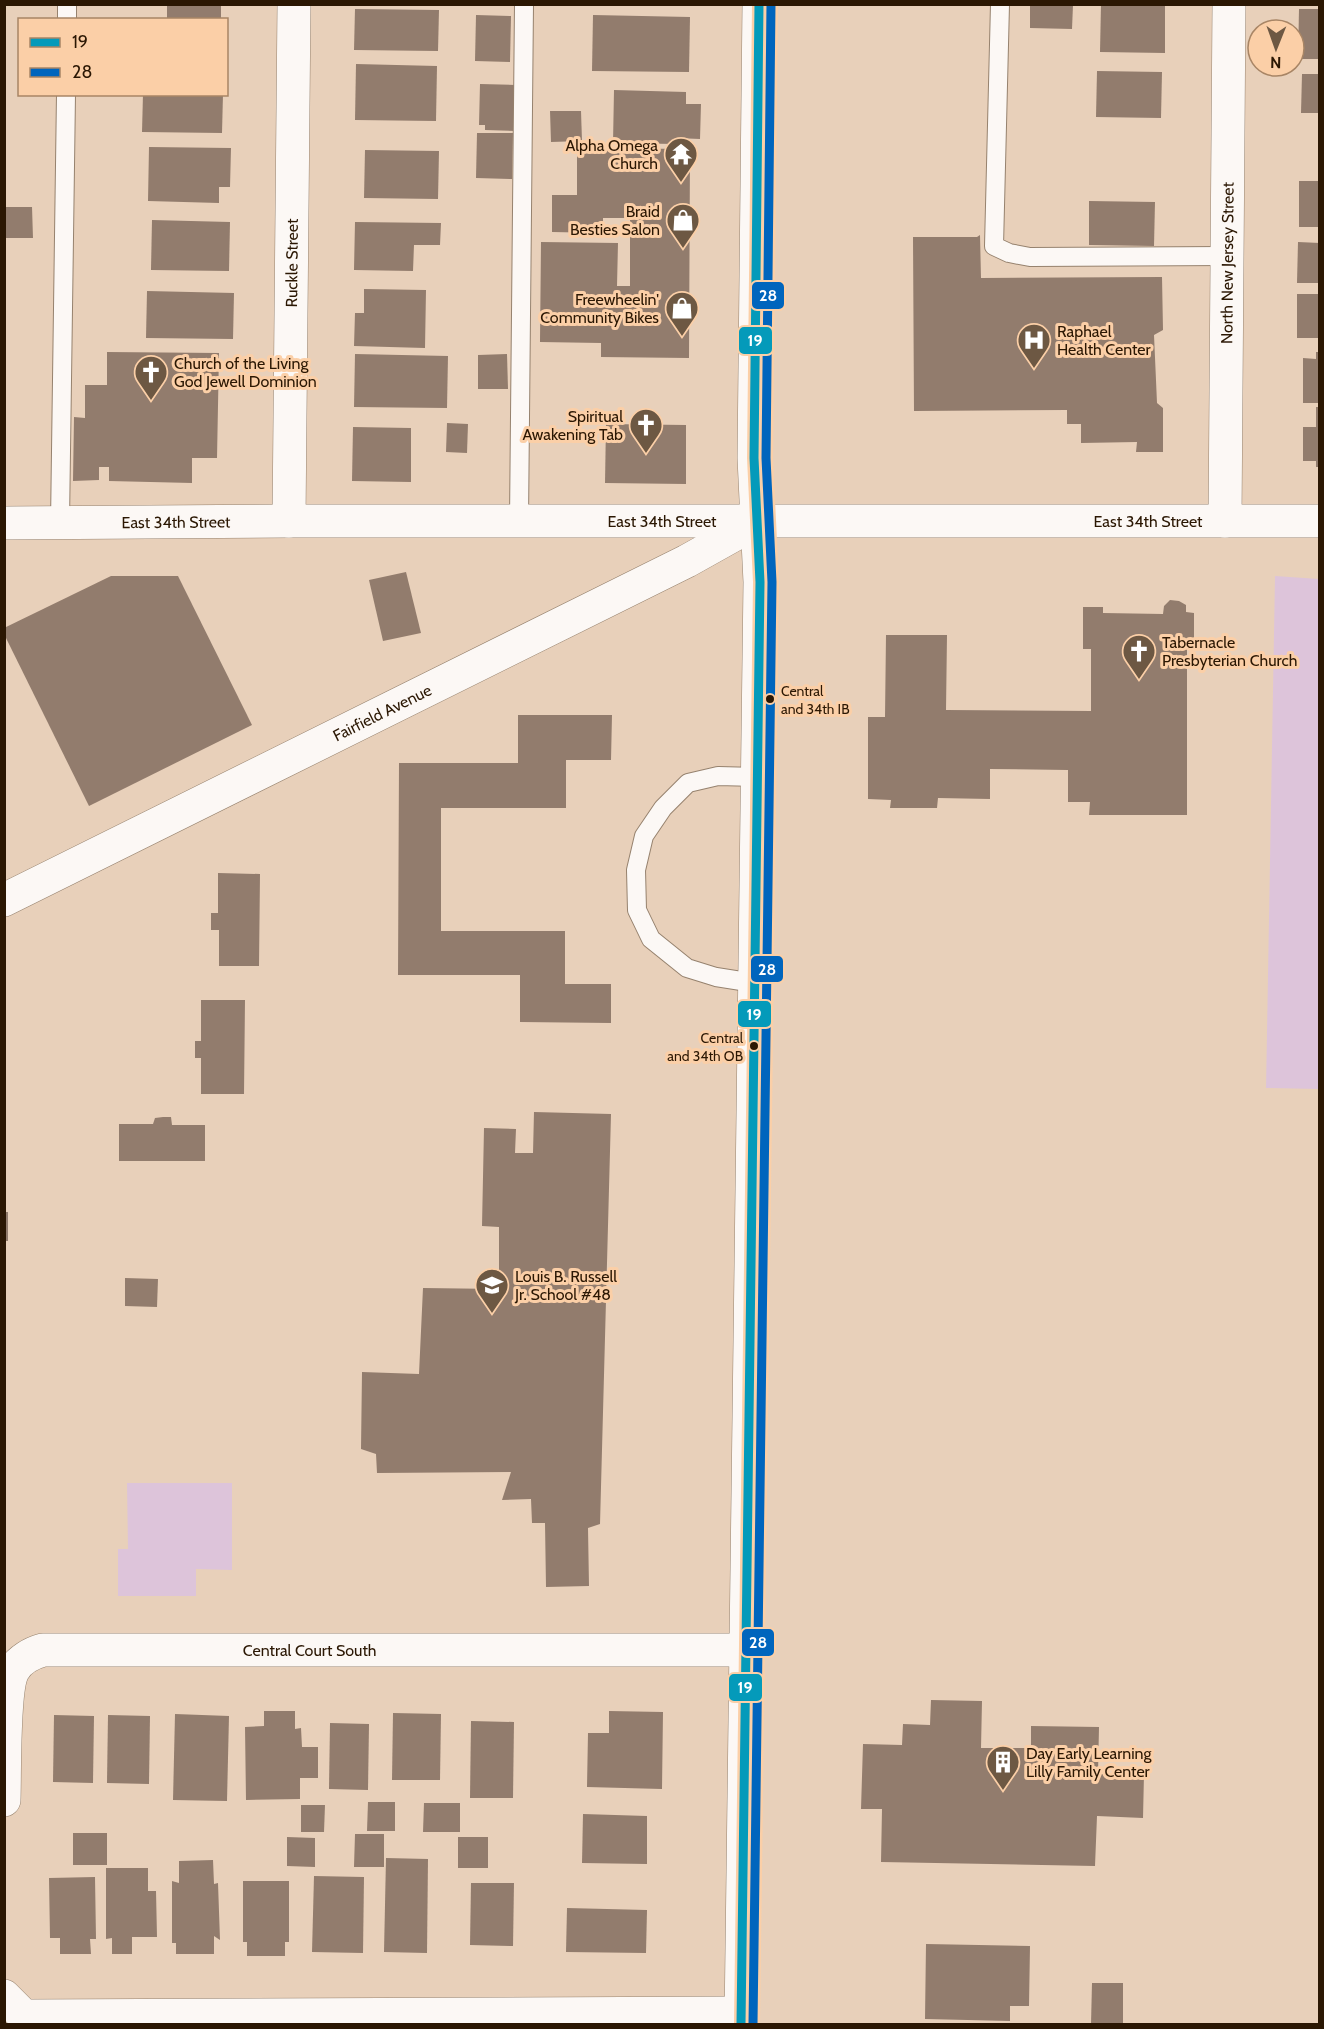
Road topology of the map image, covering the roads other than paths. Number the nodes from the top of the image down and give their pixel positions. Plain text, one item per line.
1 (294, 4) edge
2 (524, 4) edge
3 (759, 4) edge
4 (1000, 4) edge
5 (1229, 4) edge
6 (66, 96) edge
7 (1227, 256) junction
8 (289, 521) junction
9 (519, 521) junction
10 (1225, 521) junction
11 (1320, 521) edge
12 (757, 522) junction
13 (4, 523) edge
14 (60, 523) junction
15 (757, 777) junction
16 (4, 900) edge
17 (754, 983) junction
18 (744, 1650) junction
19 (4, 1800) edge
20 (4, 1996) edge
21 (741, 2019) edge

1 - 8 street, Ruckle Street
2 - 9 lane
3 - 12 street
4 - 7 lane
5 - 7 street, North New Jersey Street
6 - 14 lane
7 - 10 street, North New Jersey Street
8 - 9 street, East 34th Street
8 - 14 street, East 34th Street
9 - 12 street, East 34th Street
10 - 11 street, East 34th Street
10 - 12 street, East 34th Street
12 - 15 street
12 - 16 street, Fairfield Avenue
13 - 14 street, East 34th Street
15 - 17 street
15 - 17 lane
17 - 18 street
18 - 19 street, Central Court South
18 - 21 street
20 - 21 street

